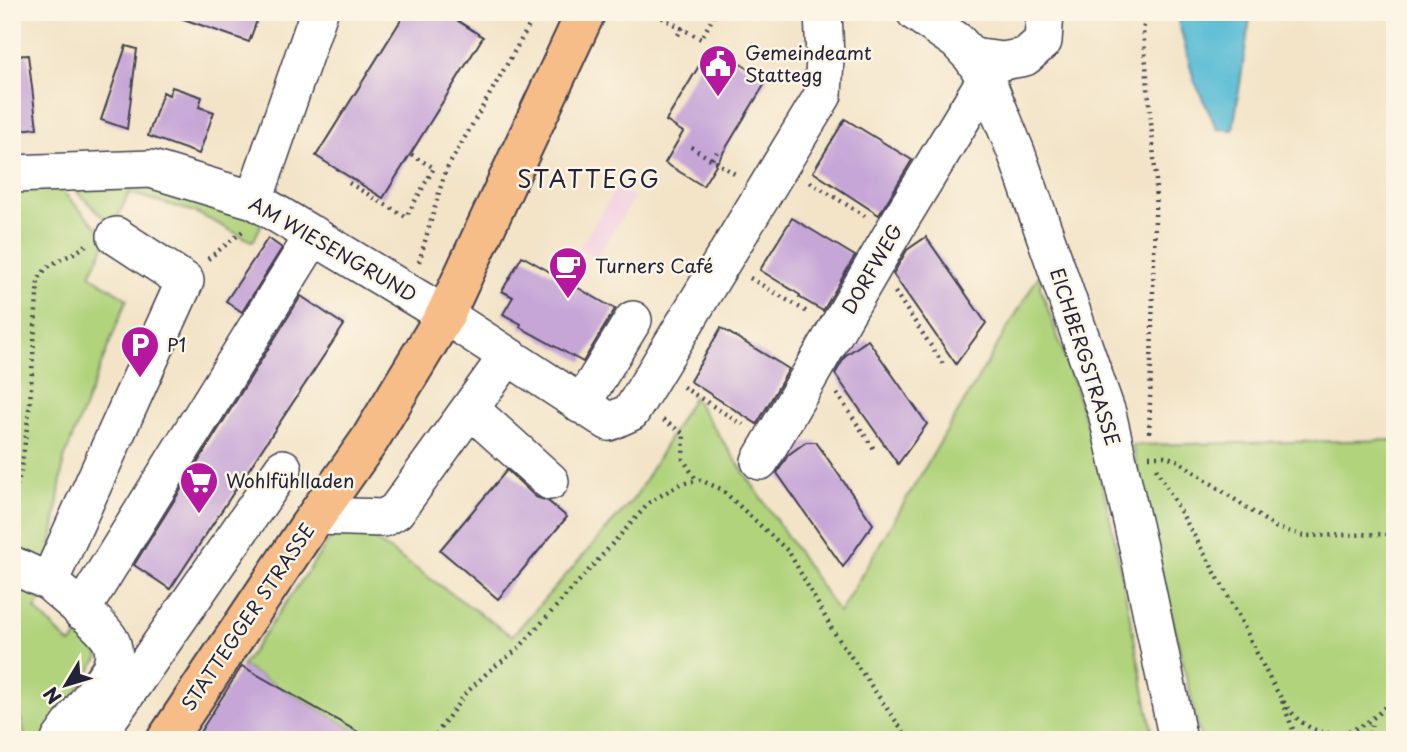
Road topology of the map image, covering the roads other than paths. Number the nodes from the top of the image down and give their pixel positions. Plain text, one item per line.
1 (318, 12) edge
2 (586, 12) edge
3 (823, 12) edge
4 (915, 12) edge
5 (1045, 12) edge
6 (979, 68) junction
7 (12, 174) edge
8 (254, 200) junction
9 (314, 235) junction
10 (102, 240) road end
11 (430, 306) junction
12 (634, 320) dead end
13 (507, 357) junction
14 (581, 405) junction
15 (470, 409) junction
16 (765, 452) road end
17 (283, 468) dead end
18 (550, 481) dead end
19 (316, 516) junction
20 (12, 565) edge
21 (49, 582) junction
22 (81, 611) junction
23 (61, 740) edge
24 (94, 740) edge
25 (166, 740) edge
26 (1178, 740) edge

1 - 8 street
2 - 11 main road, STATTEGGER STRASSE
3 - 14 street, AM WIESENGRUND
4 - 6 street, EICHBERGSTRASSE
5 - 6 street
6 - 16 street, DORFWEG
6 - 26 street, EICHBERGSTRASSE
7 - 8 street, AM WIESENGRUND
8 - 9 street, AM WIESENGRUND
9 - 11 street, AM WIESENGRUND
9 - 22 street
10 - 21 street
11 - 13 street, AM WIESENGRUND
11 - 19 main road, STATTEGGER STRASSE
12 - 14 street
13 - 14 street, AM WIESENGRUND
13 - 15 street
15 - 18 street
15 - 19 street
17 - 24 street
19 - 25 main road, STATTEGGER STRASSE
20 - 21 street
21 - 22 street
22 - 23 street

